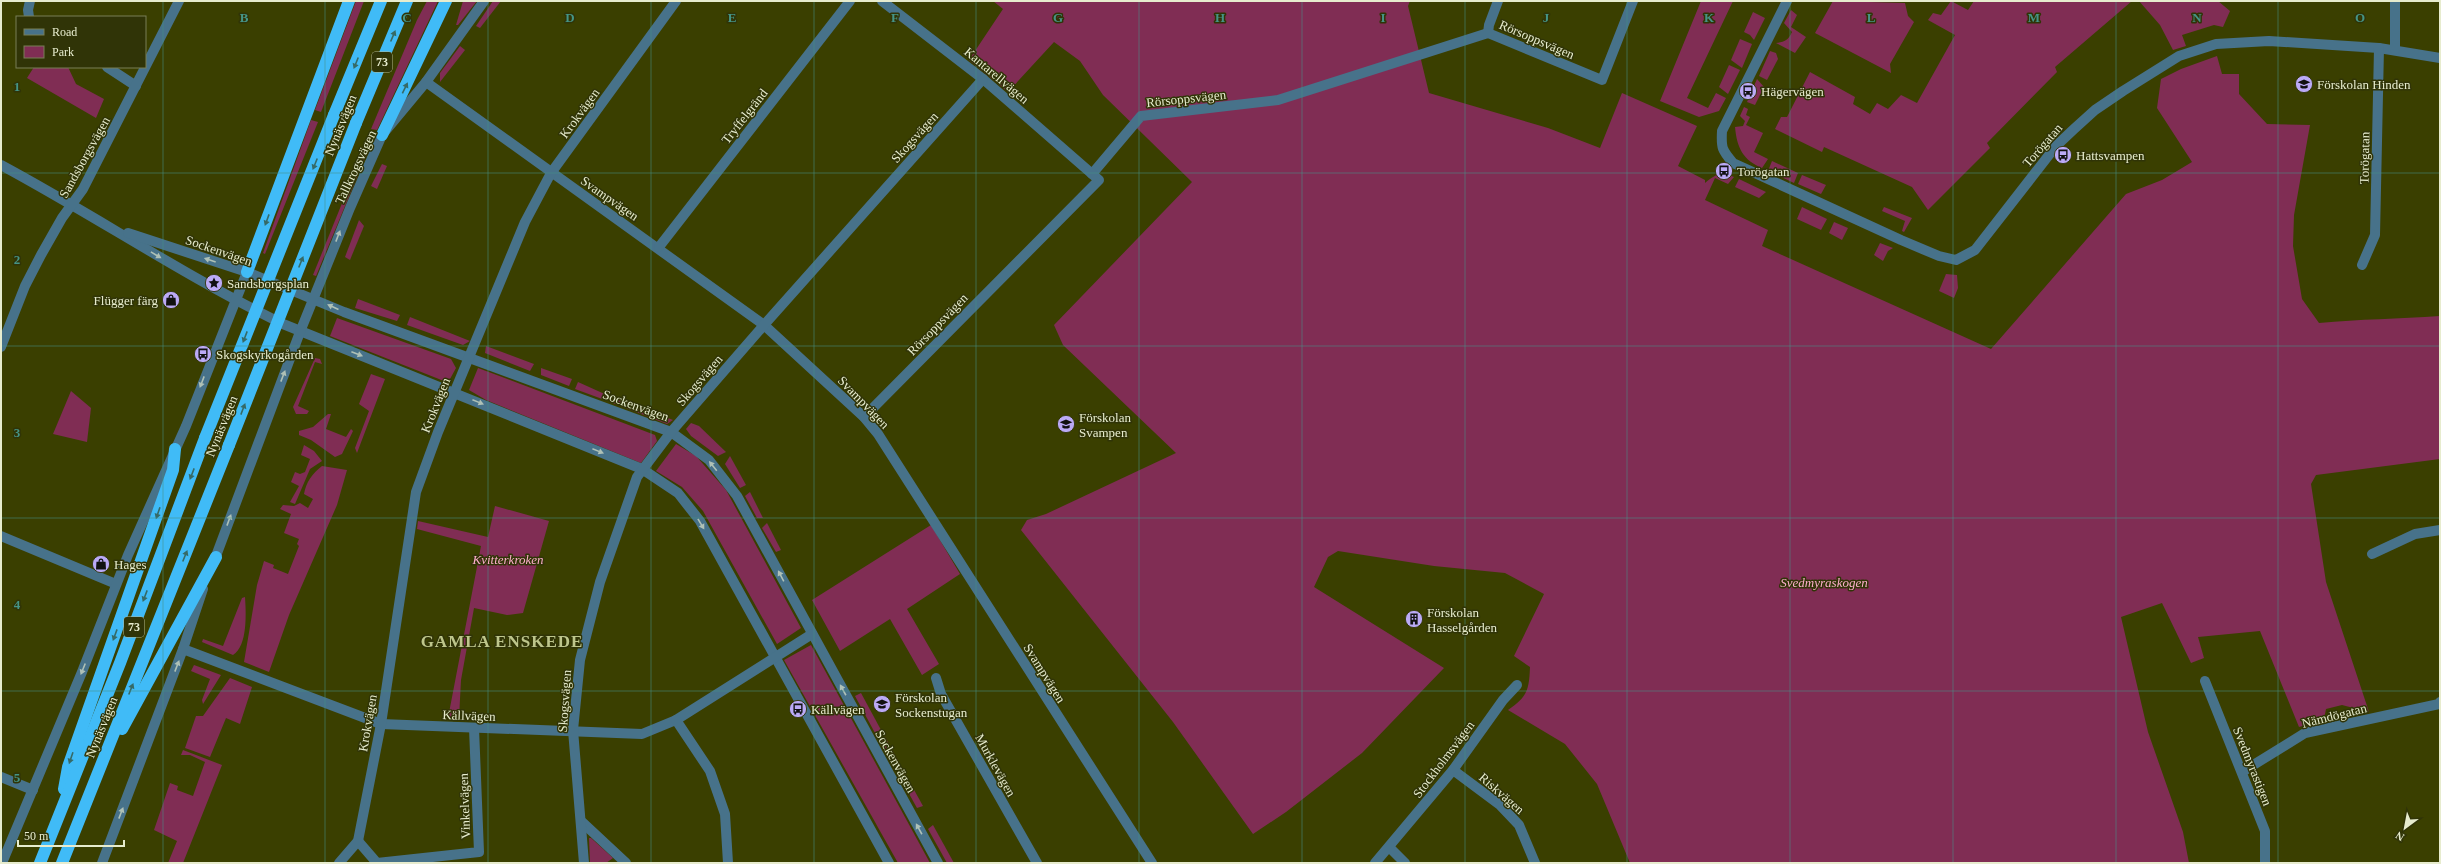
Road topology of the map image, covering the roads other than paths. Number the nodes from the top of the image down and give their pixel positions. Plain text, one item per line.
1 (30, 1) edge
2 (179, 1) edge
3 (349, 1) edge
4 (446, 1) edge
5 (484, 1) edge
6 (676, 1) edge
7 (850, 1) edge
8 (882, 1) edge
9 (1498, 1) edge
10 (1633, 1) edge
11 (1787, 1) edge
12 (2395, 1) edge
13 (379, 4) edge
14 (406, 4) edge
15 (29, 16) edge
16 (1488, 32) junction
17 (2379, 48) junction
18 (2394, 50) junction
19 (2440, 58) edge
20 (146, 66) edge
21 (109, 68) edge
22 (145, 68) edge
23 (983, 79) junction
24 (426, 82) junction
25 (136, 86) junction
26 (382, 135) junction
27 (1, 165) edge
28 (551, 173) junction
29 (1092, 174) junction
30 (74, 204) junction
31 (111, 227) junction
32 (659, 248) junction
33 (2362, 265) dead end
34 (247, 272) junction
35 (314, 299) junction
36 (235, 300) junction
37 (764, 325) junction
38 (300, 332) junction
39 (1, 347) edge
40 (469, 357) junction
41 (454, 392) junction
42 (864, 417) junction
43 (671, 432) junction
44 (175, 449) junction
45 (642, 469) junction
46 (2440, 530) edge
47 (1, 536) edge
48 (2372, 554) dead end
49 (216, 556) junction
50 (116, 584) junction
51 (812, 634) junction
52 (183, 649) junction
53 (775, 656) junction
54 (936, 678) dead end
55 (2205, 681) dead end
56 (1517, 685) dead end
57 (2440, 705) edge
58 (676, 720) junction
59 (381, 724) junction
60 (474, 728) junction
61 (573, 730) junction
62 (1453, 770) junction
63 (2242, 772) junction
64 (1, 777) edge
65 (96, 778) junction
66 (34, 790) junction
67 (60, 815) junction
68 (582, 822) junction
69 (358, 841) junction
70 (1390, 848) junction
71 (622, 862) edge
72 (2, 863) edge
73 (40, 863) edge
74 (62, 863) edge
75 (102, 863) edge
76 (338, 863) edge
77 (377, 863) edge
78 (584, 863) edge
79 (728, 863) edge
80 (889, 863) edge
81 (938, 863) edge
82 (1037, 863) edge
83 (1152, 863) edge
84 (1375, 863) edge
85 (1405, 863) edge
86 (1535, 863) edge
87 (2265, 863) edge

1 - 15 street
2 - 20 street, Sandsborgsvägen
3 -> 34 highway
26 -> 4 highway
5 - 24 street, Tallkrogsvägen
6 - 28 street, Krokvägen
7 - 32 street, Tryffelgränd
8 - 23 street, Kantarellvägen
9 - 16 street
10 - 16 street, Rörsoppsvägen
11 - 17 street, Torögatan
12 - 18 street
13 -> 67 highway, Nynäsvägen / 73, bridge
65 -> 14 highway, Nynäsvägen / 73, bridge
16 - 29 street, Rörsoppsvägen
17 - 18 street, Torögatan
17 - 33 street, Torögatan
18 - 19 street, Torögatan
21 - 25 street
22 - 25 street, Sandsborgsvägen
23 - 29 street, Kantarellvägen
23 - 37 street, Skogsvägen
24 - 26 street, Tallkrogsvägen
24 - 28 street, Svampvägen
25 - 30 street, Sandsborgsvägen
35 -> 26 street, Tallkrogsvägen
27 - 30 street, Sockenvägen
28 - 32 street, Svampvägen
28 - 40 street, Krokvägen
29 - 42 street, Rörsoppsvägen
30 - 31 street, Sockenvägen
30 - 39 street, Sandsborgsvägen
34 -> 31 street, Sockenvägen
31 -> 36 street, Sockenvägen
32 - 37 street, Svampvägen
34 - 35 street, Sockenvägen
34 - 36 street
35 - 38 street
40 -> 35 street, Sockenvägen
36 - 38 street, Sockenvägen
36 -> 44 street
37 - 42 street, Svampvägen
37 - 43 street, Skogsvägen
38 -> 41 street, Sockenvägen
49 -> 38 street
40 - 41 street, Krokvägen
40 - 43 street, Sockenvägen
41 -> 45 street, Sockenvägen
41 - 59 street, Krokvägen
42 - 83 street, Svampvägen
43 - 45 street, Skogsvägen
51 -> 43 street, Sockenvägen
44 - 50 street
44 -> 67 highway
45 -> 53 street, Sockenvägen
45 - 61 street, Skogsvägen
46 - 48 street
47 - 50 street
49 - 52 street
49 - 65 highway
50 -> 66 street
51 - 53 street, Källvägen
81 -> 51 street, Sockenvägen
52 - 59 street, Källvägen
75 -> 52 street
53 - 58 street, Källvägen
53 - 80 street, Sockenvägen
54 - 82 street, Murklevägen
55 - 63 street, Svedmyrastigen
56 - 62 street, Stockholmsvägen
57 - 63 street, Nämdögatan
58 - 61 street, Källvägen
58 - 79 street
59 - 60 street, Källvägen
59 - 69 street, Krokvägen
60 - 61 street, Källvägen
60 - 77 street, Vinkelvägen
61 - 68 street, Skogsvägen
62 - 70 street, Stockholmsvägen
62 - 86 street, Riskvägen
63 - 87 street, Svedmyrastigen
64 - 66 street
65 - 74 highway, Nynäsvägen / 73
66 - 72 street
67 - 73 highway, Nynäsvägen / 73
68 - 71 street
68 - 78 street, Skogsvägen
69 - 76 street
69 - 77 street
70 - 84 street, Stockholmsvägen
70 - 85 street

